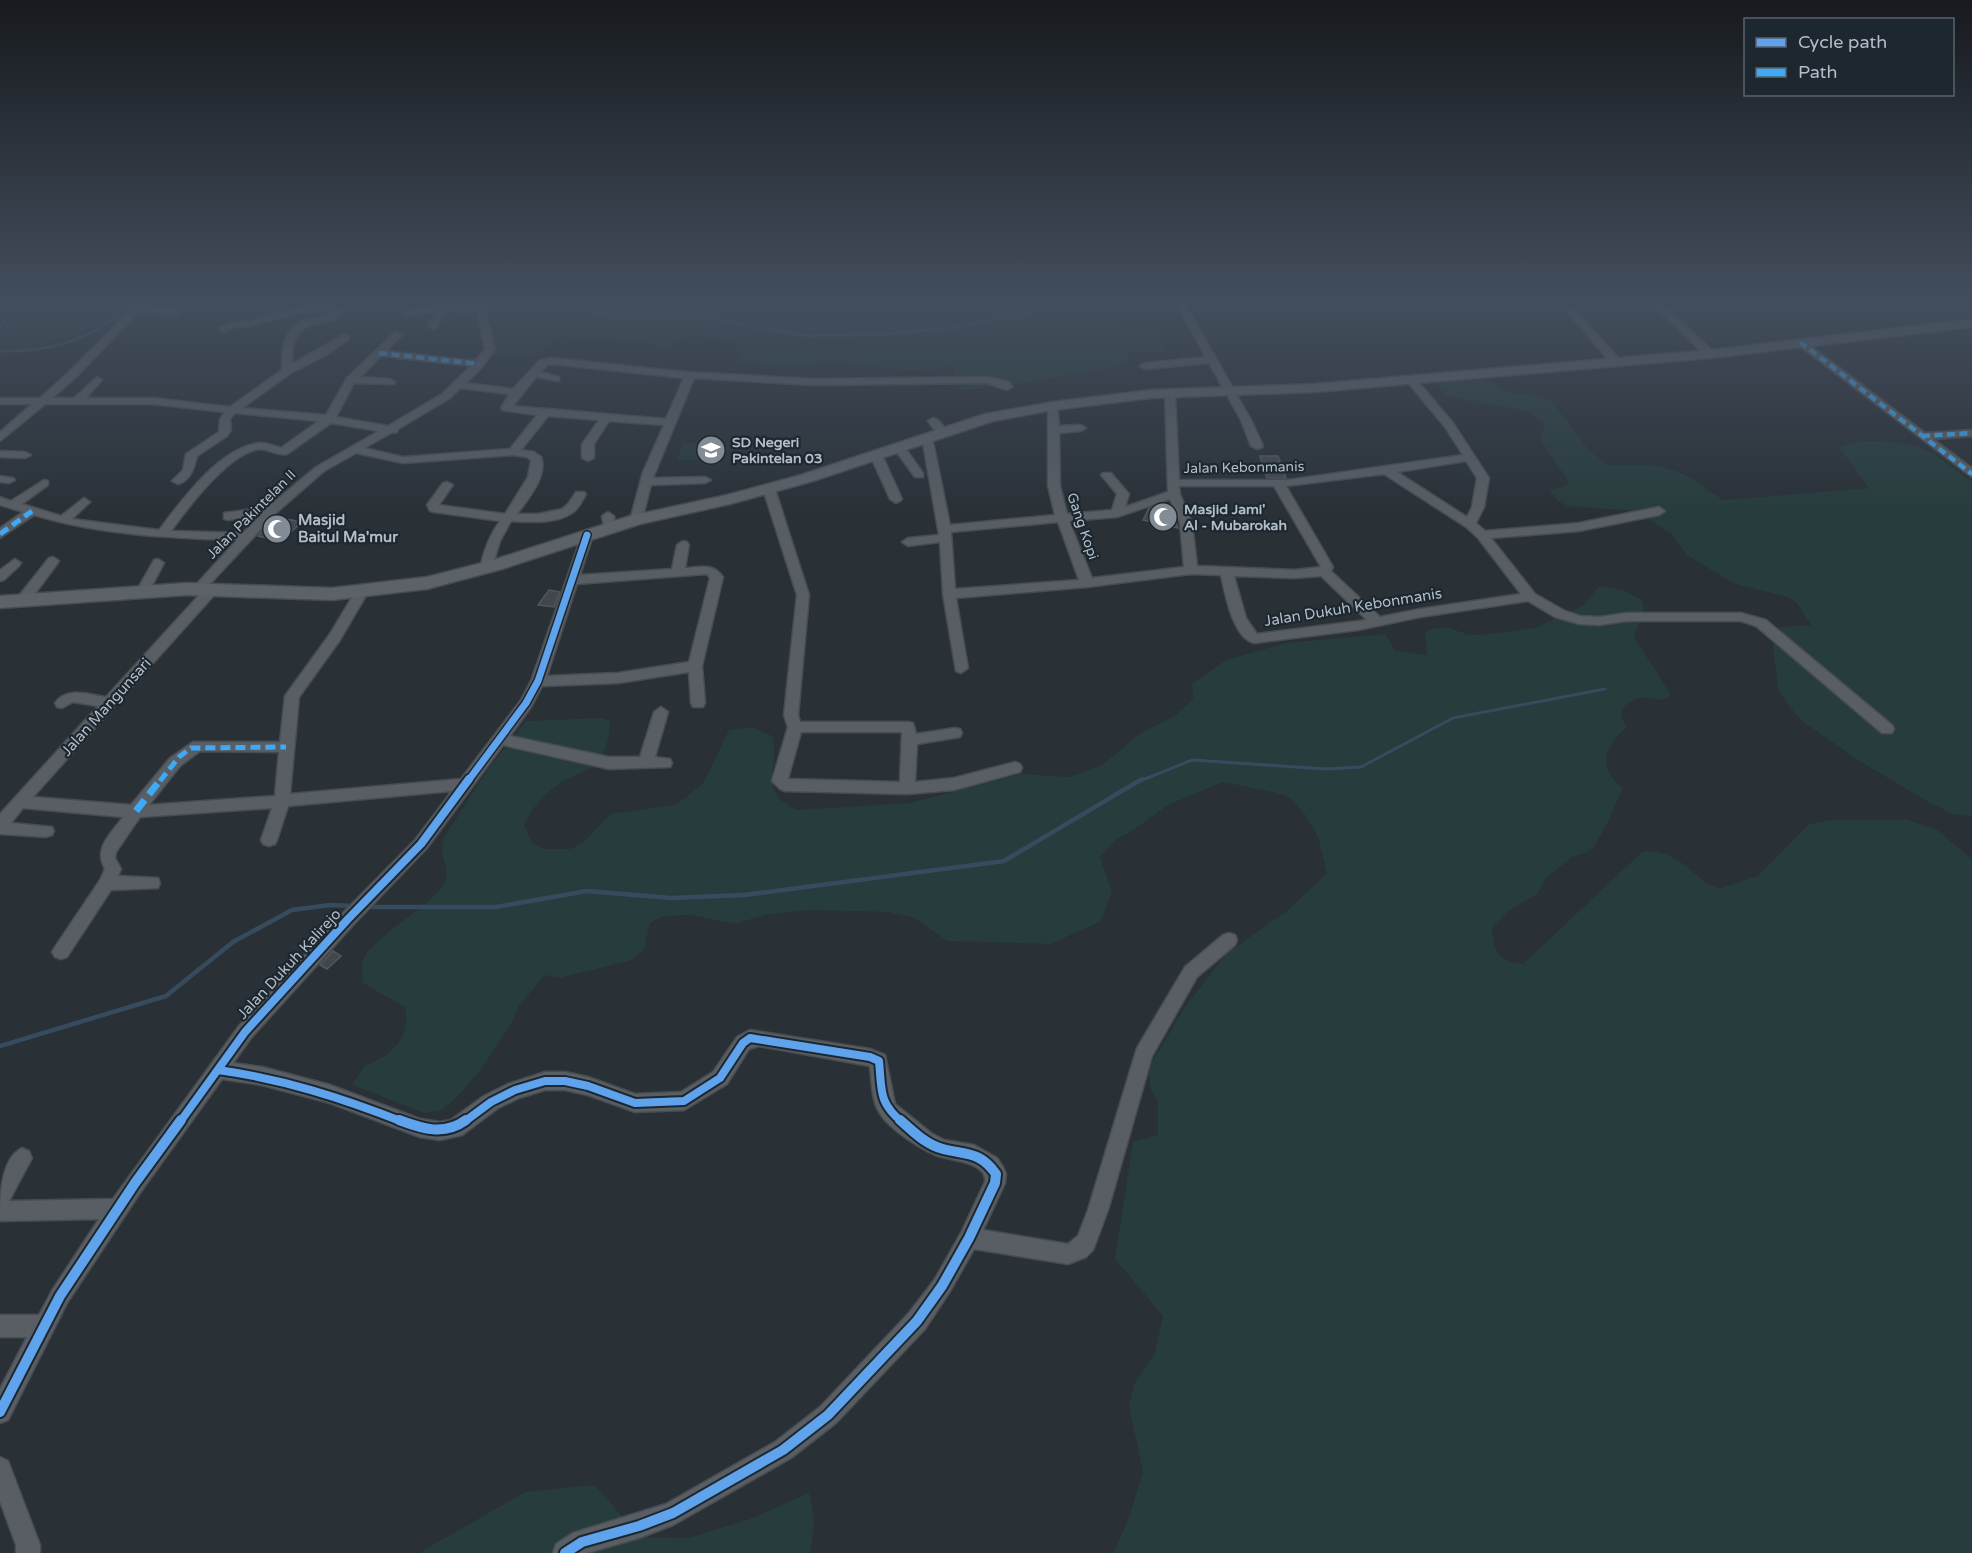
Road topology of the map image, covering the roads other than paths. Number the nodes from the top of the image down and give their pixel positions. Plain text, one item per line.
1 (73, 372) edge
2 (285, 372) edge
3 (359, 372) edge
4 (471, 372) edge
5 (658, 372) edge
6 (1218, 372) edge
7 (1472, 372) edge
8 (1840, 372) edge
9 (533, 373) joint
10 (690, 376) junction
11 (555, 379) dead end
12 (351, 380) junction
13 (1411, 380) junction
14 (97, 381) dead end
15 (390, 382) dead end
16 (459, 385) junction
17 (1007, 387) dead end
18 (1228, 391) junction
19 (516, 392) junction
20 (1170, 394) junction
21 (78, 400) junction
22 (0, 401) edge
23 (42, 401) junction
24 (1053, 406) junction
25 (232, 410) junction
26 (545, 413) junction
27 (607, 416) junction
28 (330, 418) junction
29 (669, 422) junction
30 (1081, 428) dead end
31 (393, 430) junction
32 (934, 430) junction
33 (1054, 430) junction
34 (1972, 433) edge
35 (1922, 436) junction
36 (0, 437) edge
37 (346, 440) dead end
38 (1257, 446) dead end
39 (899, 447) junction
40 (358, 449) junction
41 (513, 452) junction
42 (0, 454) edge
43 (25, 455) dead end
44 (876, 455) junction
45 (1470, 457) junction
46 (588, 459) dead end
47 (1386, 470) junction
48 (1972, 474) edge
49 (919, 475) dead end
50 (1107, 475) dead end
51 (705, 480) dead end
52 (178, 481) dead end
53 (646, 482) junction
54 (44, 483) dead end
55 (1278, 483) junction
56 (447, 485) dead end
57 (1174, 488) junction
58 (769, 489) junction
59 (580, 494) dead end
60 (896, 499) dead end
61 (0, 501) edge
62 (84, 502) dead end
63 (12, 505) junction
64 (272, 510) junction
65 (1659, 511) dead end
66 (32, 512) junction
67 (1117, 513) junction
68 (228, 516) dead end
69 (1062, 518) junction
70 (63, 520) junction
71 (506, 520) junction
72 (636, 520) junction
73 (476, 521) dead end
74 (1470, 524) junction
75 (0, 534) edge
76 (162, 534) junction
77 (946, 534) junction
78 (586, 535) junction
79 (1482, 535) junction
80 (245, 537) junction
81 (908, 542) dead end
82 (683, 545) dead end
83 (53, 561) dead end
84 (15, 562) dead end
85 (158, 562) dead end
86 (486, 568) junction
87 (1191, 570) junction
88 (678, 571) junction
89 (1227, 572) junction
90 (1324, 572) junction
91 (0, 577) edge
92 (573, 580) junction
93 (1087, 584) junction
94 (204, 589) junction
95 (142, 592) junction
96 (362, 592) junction
97 (949, 594) junction
98 (1530, 597) junction
99 (23, 600) junction
100 (0, 602) edge
101 (1376, 621) junction
102 (695, 666) junction
103 (961, 668) dead end
104 (538, 681) junction
105 (62, 703) dead end
106 (111, 703) junction
107 (698, 703) dead end
108 (661, 712) dead end
109 (795, 727) junction
110 (1887, 729) dead end
111 (955, 733) dead end
112 (501, 739) junction
113 (910, 740) junction
114 (286, 747) junction
115 (646, 763) junction
116 (665, 764) dead end
117 (1015, 768) dead end
118 (465, 785) junction
119 (907, 788) junction
120 (19, 802) junction
121 (282, 802) junction
122 (136, 811) junction
123 (0, 826) edge
124 (46, 831) dead end
125 (269, 840) dead end
126 (107, 883) junction
127 (152, 883) dead end
128 (1229, 940) dead end
129 (61, 952) dead end
130 (218, 1070) junction
131 (22, 1158) dead end
132 (0, 1197) edge
133 (118, 1209) junction
134 (0, 1211) edge
135 (969, 1239) junction
136 (0, 1326) edge
137 (44, 1326) junction
138 (0, 1412) edge
139 (0, 1469) edge
140 (28, 1553) edge
141 (565, 1553) edge

1 - 23 street
2 - 25 street
3 - 12 street
4 - 16 street, Jalan Pakintelan II
5 - 10 street
6 - 18 street
7 - 13 main road
8 - 35 street
9 - 11 street
9 - 19 street
10 - 17 street
10 - 29 street
12 - 15 street
12 - 28 street
13 - 18 main road
13 - 45 street
14 - 21 street
16 - 19 street
16 - 31 street, Jalan Pakintelan II
18 - 20 main road
18 - 38 street
19 - 26 street
20 - 24 main road
20 - 57 street
21 - 23 street
21 - 25 street
22 - 23 street
23 - 36 street
24 - 32 main road
24 - 33 street, Gang Kopi
25 - 28 street
25 - 52 street
26 - 27 street
26 - 41 street
27 - 29 street
27 - 46 street
28 - 31 street
28 - 76 street
29 - 53 street
30 - 33 street
31 - 40 street, Jalan Pakintelan II
32 - 39 main road
32 - 77 street
33 - 69 street, Gang Kopi
34 - 35 street
35 - 48 street
37 - 40 street
39 - 44 main road
39 - 49 street
40 - 41 street
40 - 64 street, Jalan Pakintelan II
41 - 71 street
42 - 43 street
44 - 58 main road
44 - 60 street
45 - 47 street
45 - 74 street
47 - 55 street, Jalan Kebonmanis
47 - 74 street
50 - 67 street
51 - 53 street
53 - 72 street
54 - 63 street
55 - 57 street, Jalan Kebonmanis
55 - 90 street
56 - 71 street
57 - 67 street
57 - 87 street
58 - 72 main road
58 - 109 street
59 - 71 street
61 - 63 street
62 - 70 street
63 - 66 street
64 - 68 street
64 - 80 street, Jalan Pakintelan II
65 - 79 street
66 - 70 street
66 - 75 street
67 - 69 street
69 - 77 street
69 - 93 street, Gang Kopi
70 - 76 street
71 - 73 street
71 - 86 street
72 - 78 main road
74 - 79 street
76 - 80 street
77 - 81 street
77 - 97 street
78 - 86 main road
78 - 92 street, Jalan Dukuh Kalirejo
79 - 98 street
80 - 94 street, Jalan Pakintelan II
82 - 88 street
83 - 99 street
84 - 91 street
85 - 95 street
86 - 96 main road
87 - 89 street
87 - 93 street
88 - 92 street
88 - 102 street
89 - 90 street
89 - 101 street, Jalan Dukuh Kebonmanis
90 - 101 street
92 - 104 street, Jalan Dukuh Kalirejo
93 - 97 street
94 - 95 main road
94 - 96 main road
94 - 106 street, Jalan Mangunsari
95 - 99 main road
96 - 114 street
97 - 103 street
98 - 101 street, Jalan Dukuh Kebonmanis
98 - 110 street
99 - 100 main road
102 - 104 street
102 - 107 street
104 - 112 street, Jalan Dukuh Kalirejo
105 - 106 street
106 - 120 street, Jalan Mangunsari
108 - 115 street
109 - 113 street
109 - 119 street
111 - 113 street
112 - 115 street
112 - 118 street, Jalan Dukuh Kalirejo
113 - 119 street
114 - 121 street
114 - 122 street
115 - 116 street
117 - 119 street
118 - 121 street
118 - 130 street, Jalan Dukuh Kalirejo
120 - 122 street
120 - 123 street, Jalan Mangunsari
121 - 122 street
121 - 125 street
122 - 126 street
123 - 124 street
126 - 127 street
126 - 129 street
128 - 135 street
130 - 133 street, Jalan Dukuh Kalirejo
130 - 135 street
131 - 132 street
133 - 134 street
133 - 137 street, Jalan Dukuh Kalirejo
135 - 141 street
136 - 137 street
137 - 138 street, Jalan Dukuh Kalirejo
139 - 140 street

